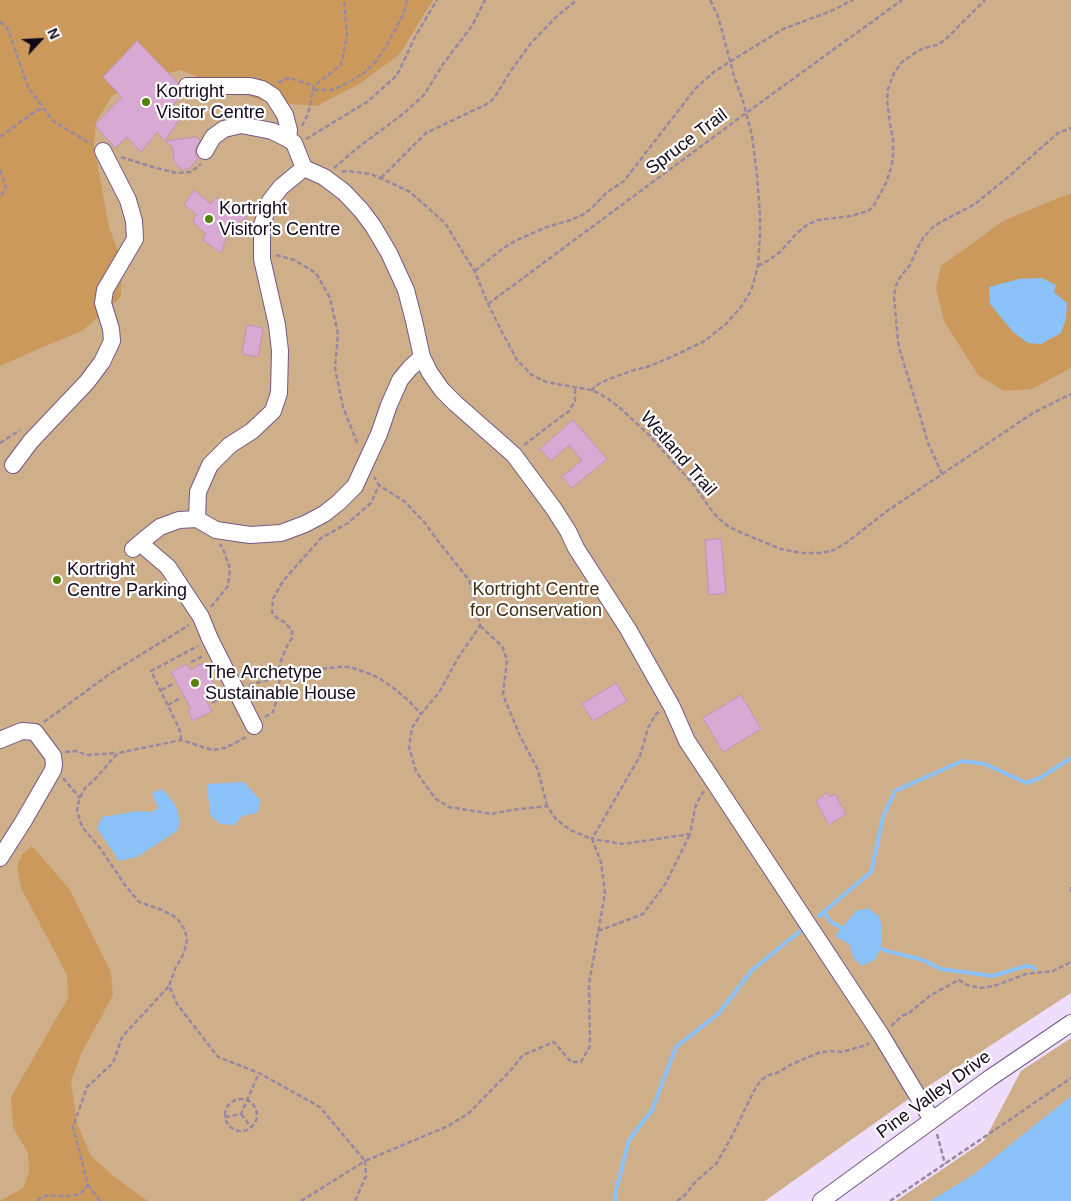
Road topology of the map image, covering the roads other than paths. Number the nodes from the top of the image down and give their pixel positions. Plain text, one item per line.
1 (187, 86) dead end
2 (293, 143) junction
3 (103, 151) road end
4 (205, 151) road end
5 (304, 168) junction
6 (422, 357) junction
7 (13, 465) dead end
8 (197, 519) junction
9 (254, 726) road end
10 (0, 740) edge
11 (0, 858) edge
12 (1071, 1023) edge
13 (932, 1120) junction
14 (822, 1201) edge

1 - 2 street
2 - 4 street
2 - 5 street
3 - 7 street
5 - 6 street
5 - 8 street
6 - 8 street
6 - 13 street
8 - 9 street
10 - 11 street
12 - 13 street, Pine Valley Drive
13 - 14 street, Pine Valley Drive

